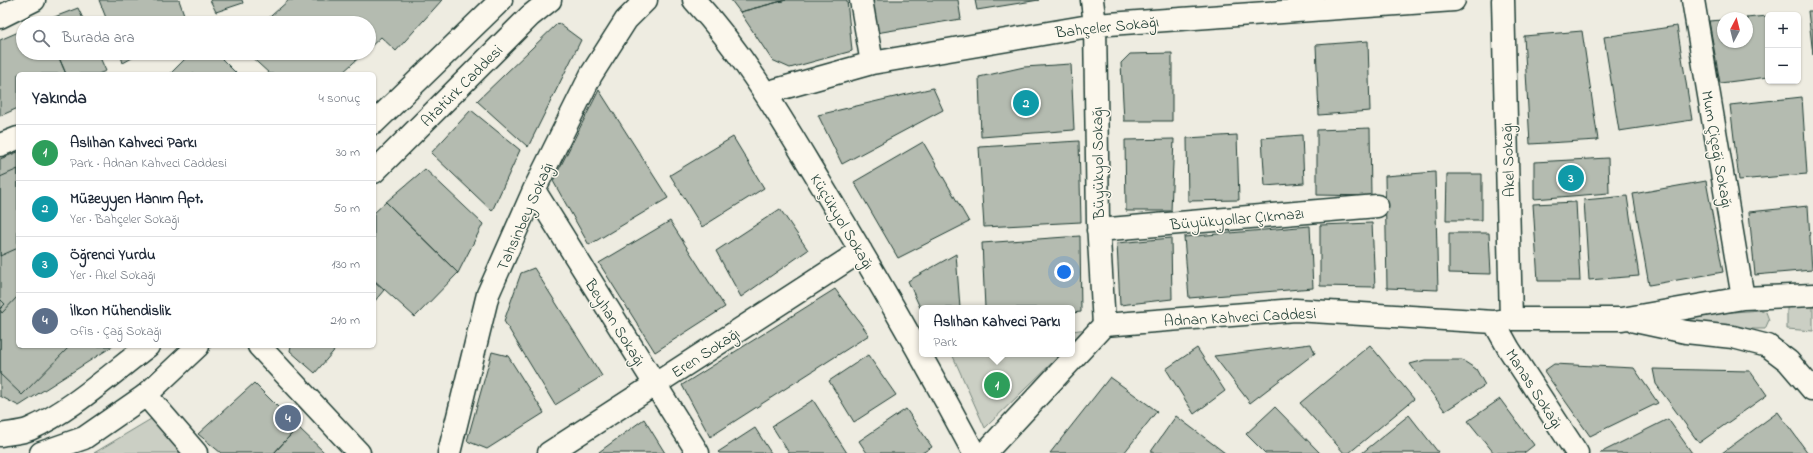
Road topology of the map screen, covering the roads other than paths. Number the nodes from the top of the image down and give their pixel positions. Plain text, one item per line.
1 (34, 0) edge
2 (501, 0) edge
3 (550, 0) edge
4 (646, 0) edge
5 (694, 0) edge
6 (861, 0) edge
7 (1092, 0) edge
8 (1454, 0) edge
9 (1503, 0) edge
10 (1694, 0) edge
11 (0, 17) edge
12 (1095, 25) junction
13 (872, 63) junction
14 (766, 93) junction
15 (376, 121) edge
16 (16, 139) edge
17 (0, 144) edge
18 (376, 170) edge
19 (534, 190) junction
20 (1377, 206) dead end
21 (1098, 230) junction
22 (861, 251) junction
23 (1813, 295) edge
24 (1744, 298) junction
25 (1622, 319) junction
26 (1503, 321) junction
27 (1104, 325) junction
28 (145, 348) edge
29 (196, 348) edge
30 (261, 348) edge
31 (919, 352) edge
32 (1075, 356) edge
33 (922, 357) edge
34 (1074, 357) edge
35 (656, 385) junction
36 (1813, 389) edge
37 (146, 395) junction
38 (0, 426) edge
39 (29, 430) junction
40 (0, 435) edge
41 (40, 453) edge
42 (196, 453) edge
43 (359, 453) edge
44 (449, 453) edge
45 (549, 453) edge
46 (698, 453) edge
47 (974, 453) edge
48 (985, 453) edge
49 (1578, 453) edge

1 - 11 street
2 - 15 street, Atatürk Caddesi
3 - 18 street, Atatürk Caddesi
4 - 19 street, Tahsinbey Sokağı
5 - 14 street, Küçükyol Sokağı
6 - 13 street
7 - 12 street, Büyükyol Sokağı
8 - 12 street, Bahçeler Sokağı
9 - 26 street, Akel Sokağı
10 - 24 street, Mum Çiçeği Sokağı
12 - 13 street, Bahçeler Sokağı
12 - 21 street, Büyükyol Sokağı
13 - 14 street, Bahçeler Sokağı
14 - 22 street, Küçükyol Sokağı
16 - 17 street
19 - 35 street, Beyhan Sokağı
19 - 44 street, Tahsinbey Sokağı
20 - 21 street, Büyükyollar Çıkmazı
21 - 27 street, Büyükyol Sokağı
22 - 31 street, Küçükyol Sokağı
22 - 35 street, Eren Sokağı
23 - 24 street, Adnan Kahveci Caddesi
24 - 25 street, Adnan Kahveci Caddesi
25 - 26 street, Adnan Kahveci Caddesi
25 - 36 street, Adnan Kahveci Caddesi
26 - 27 street, Adnan Kahveci Caddesi
26 - 49 street, Manas Sokağı
27 - 32 street
28 - 39 street
29 - 37 street
30 - 43 street
33 - 47 street, Küçükyol Sokağı
34 - 48 street
35 - 45 street, Eren Sokağı
35 - 46 street, Beyhan Sokağı
37 - 41 street
37 - 42 street
38 - 39 street
39 - 40 street

